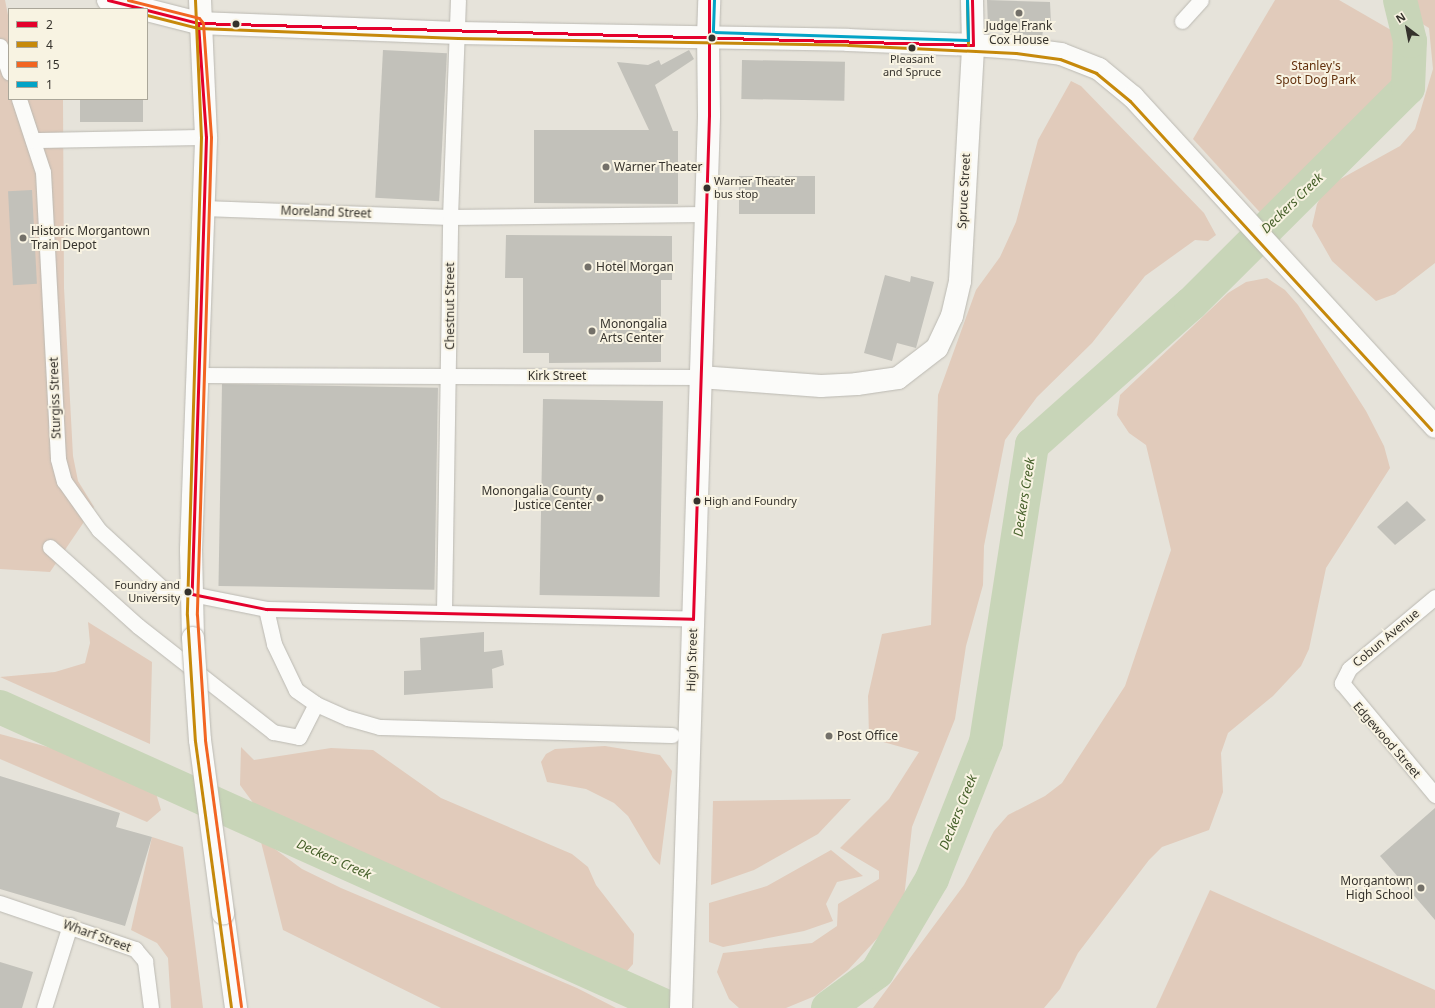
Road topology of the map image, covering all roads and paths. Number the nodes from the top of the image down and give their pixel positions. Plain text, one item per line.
1 (108, 0) edge
2 (200, 0) edge
3 (458, 0) edge
4 (709, 0) edge
5 (972, 0) edge
6 (1184, 0) edge
7 (1201, 0) edge
8 (139, 8) edge
9 (148, 10) edge
10 (198, 23) junction
11 (458, 33) junction
12 (708, 37) junction
13 (0, 46) edge
14 (973, 46) junction
15 (8, 69) edge
16 (19, 100) edge
17 (206, 137) junction
18 (33, 140) junction
19 (203, 208) junction
20 (704, 214) junction
21 (450, 217) junction
22 (915, 368) joint
23 (197, 374) junction
24 (449, 376) junction
25 (700, 377) junction
26 (1435, 427) edge
27 (50, 546) dead end
28 (192, 594) junction
29 (1434, 599) edge
30 (266, 609) junction
31 (444, 611) junction
32 (693, 619) junction
33 (1342, 683) joint
34 (316, 704) junction
35 (672, 734) dead end
36 (1435, 795) edge
37 (0, 903) edge
38 (70, 925) junction
39 (44, 1008) edge
40 (151, 1008) edge
41 (236, 1008) edge
42 (681, 1008) edge

1 - 8 street
2 - 10 street
3 - 11 street, Chestnut Street
4 - 12 street, High Street
5 - 14 street, Spruce Street
6 - 7 street
9 - 10 street
10 - 11 street
10 - 17 street
11 - 12 street
11 - 21 street, Chestnut Street
12 - 14 street
12 - 20 street, High Street
13 - 15 street
14 - 22 street, Spruce Street
14 - 26 street
16 - 18 street, Sturgiss Street
17 - 18 street
17 - 19 street
18 - 28 street, Sturgiss Street
19 - 21 street, Moreland Street
19 - 23 street
20 - 21 street, Moreland Street
20 - 25 street, High Street
21 - 24 street, Chestnut Street
22 - 25 street, Kirk Street
23 - 24 street, Kirk Street
23 - 28 street
24 - 25 street, Kirk Street
24 - 31 street, Chestnut Street
25 - 32 street, High Street
27 - 34 street
28 - 30 street, Sturgiss Street
28 - 41 street, bridge
29 - 33 street, Cobun Avenue
30 - 31 street, Sturgiss Street
30 - 34 street
31 - 32 street, Sturgiss Street
32 - 42 street, High Street
33 - 36 street, Edgewood Street
34 - 35 street
37 - 38 street, Wharf Street
38 - 39 street
38 - 40 street, Wharf Street

